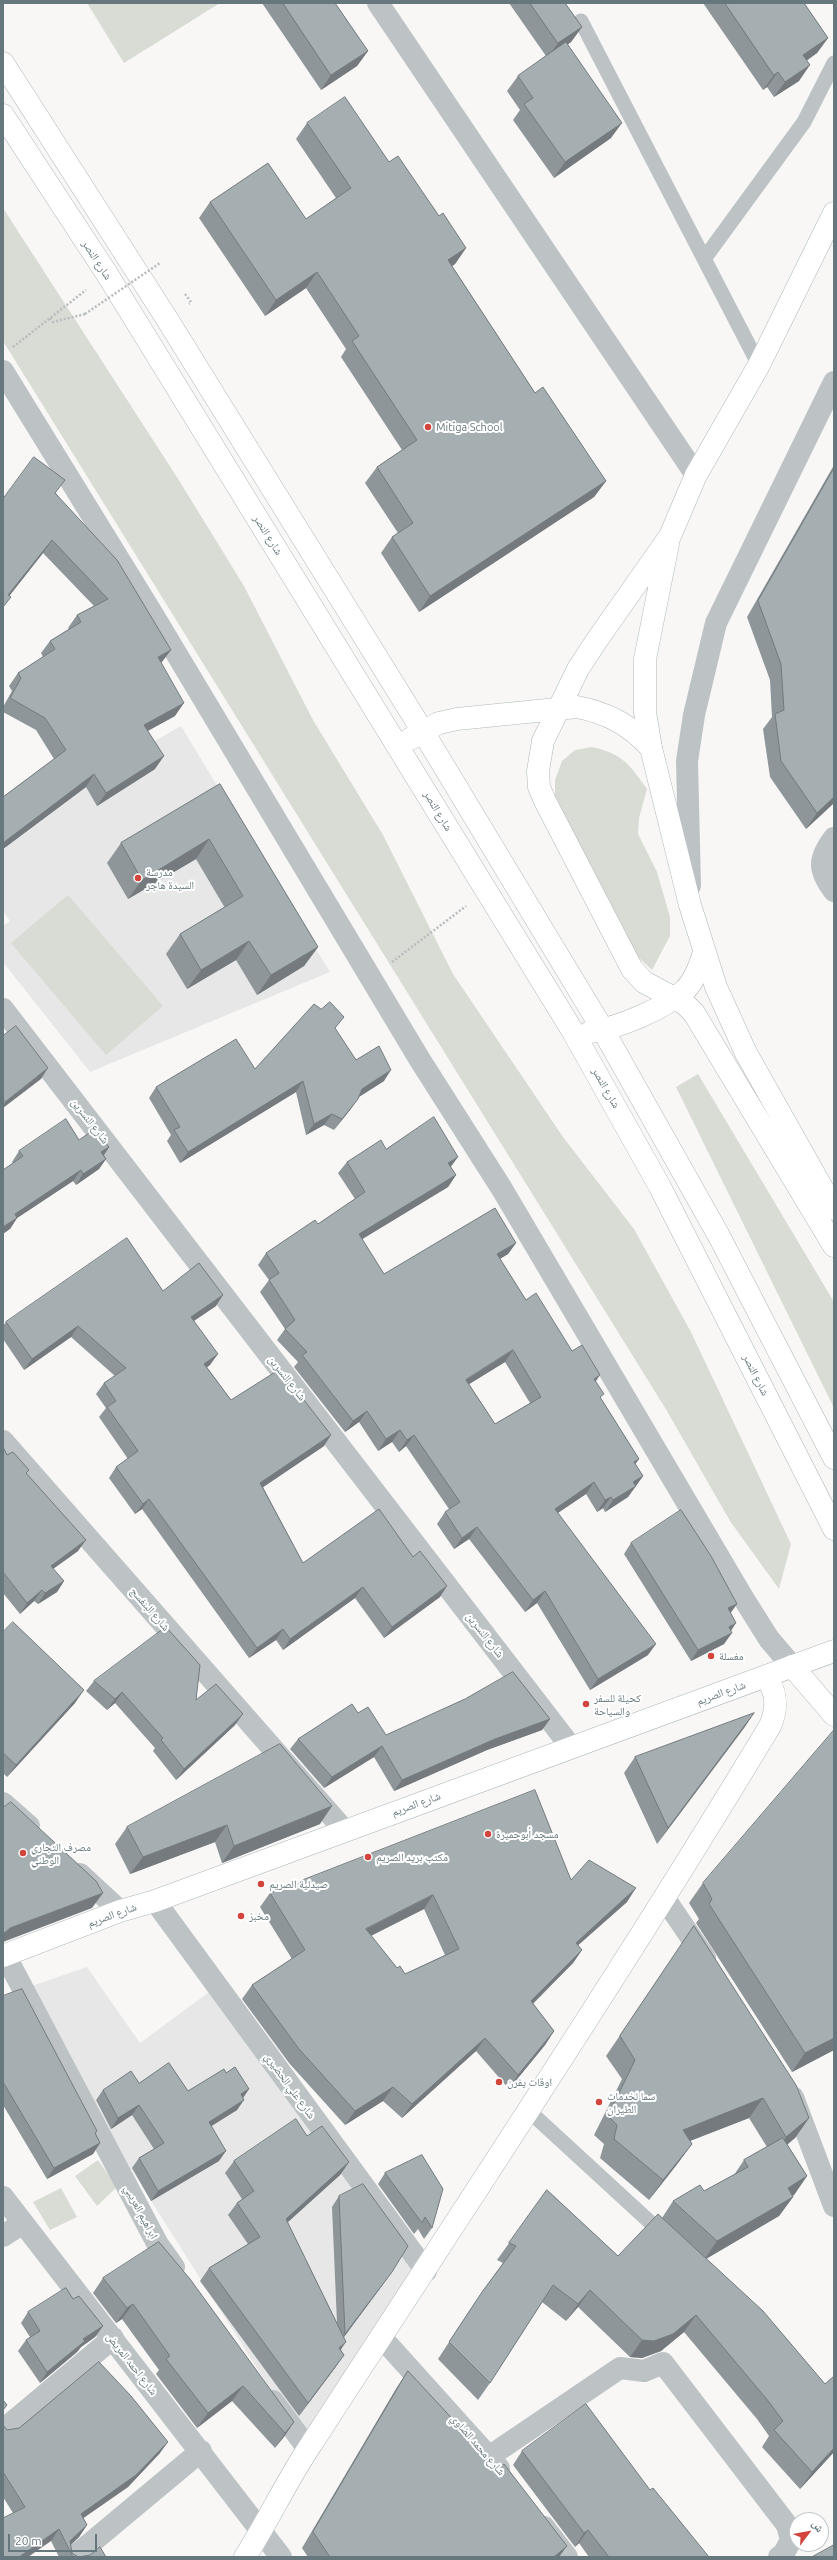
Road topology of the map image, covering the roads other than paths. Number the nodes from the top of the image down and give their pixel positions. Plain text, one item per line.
1 (378, 3) edge
2 (581, 21) dead end
3 (3, 63) edge
4 (834, 63) edge
5 (3, 115) edge
6 (834, 213) edge
7 (704, 259) junction
8 (759, 365) junction
9 (3, 371) edge
10 (834, 382) edge
11 (696, 475) junction
12 (670, 536) junction
13 (560, 707) junction
14 (422, 730) junction
15 (400, 747) junction
16 (651, 748) junction
17 (834, 838) edge
18 (834, 891) edge
19 (690, 905) junction
20 (704, 952) junction
21 (674, 998) junction
22 (3, 1009) edge
23 (572, 1030) junction
24 (603, 1030) junction
25 (834, 1209) edge
26 (834, 1246) edge
27 (3, 1441) edge
28 (834, 1458) edge
29 (834, 1529) edge
30 (832, 1652) edge
31 (792, 1666) junction
32 (766, 1676) junction
33 (834, 1715) edge
34 (571, 1748) junction
35 (3, 1803) edge
36 (345, 1831) junction
37 (44, 1841) edge
38 (68, 1862) edge
39 (666, 1899) junction
40 (155, 1901) junction
41 (120, 1911) junction
42 (4, 1956) edge
43 (715, 1974) edge
44 (782, 2079) edge
45 (529, 2111) junction
46 (3, 2197) edge
47 (834, 2206) edge
48 (24, 2223) junction
49 (3, 2236) edge
50 (675, 2246) edge
51 (426, 2271) junction
52 (185, 2282) edge
53 (113, 2338) junction
54 (382, 2338) junction
55 (261, 2384) edge
56 (3, 2430) edge
57 (308, 2449) junction
58 (201, 2451) junction
59 (490, 2456) junction
60 (509, 2481) edge
61 (534, 2513) edge
62 (262, 2530) junction
63 (74, 2557) edge
64 (245, 2557) edge
65 (280, 2557) edge
66 (568, 2557) edge
67 (779, 2557) edge

1 - 11 street
2 - 7 lane
3 - 14 main road
4 - 7 lane
5 - 15 main road, شارع النصر
6 - 8 main road
7 - 8 lane
8 - 11 main road
9 - 31 street
10 - 19 street
11 - 12 main road
12 - 13 main road
12 - 16 main road
13 - 14 main road
13 - 16 main road
13 - 21 main road
14 - 15 main road
14 - 24 main road
15 - 23 main road, شارع النصر
16 - 19 main road
17 - 18 street
19 - 20 main road
20 - 21 main road
20 - 25 main road
21 - 24 main road
21 - 26 main road
22 - 34 street, شارع النسرين
23 - 24 main road
23 - 29 main road, شارع النصر
24 - 28 main road
27 - 36 street, شارع البنفسج
30 - 31 main road, شارع الصريم
31 - 32 main road, شارع الصريم
31 - 33 main road
32 - 34 main road, شارع الصريم
32 - 39 main road
34 - 36 main road, شارع الصريم
35 - 37 street
36 - 40 main road, شارع الصريم
38 - 41 street
39 - 43 street
39 - 45 main road
40 - 41 main road, شارع الصريم
40 - 51 street, شارع علي الحضيري
41 - 42 main road, شارع الصريم
42 - 52 street, ابراهيم العريبي
44 - 47 street
45 - 50 lane
45 - 51 main road
46 - 48 street, شارع احمد المريض
48 - 49 street
48 - 53 street, شارع احمد المريض
51 - 54 main road
53 - 56 street
53 - 58 street, شارع احمد المريض
54 - 57 main road
54 - 59 street, شارع محمد الضاوي
55 - 57 street
57 - 62 main road
58 - 62 street, شارع احمد المريض
58 - 63 street
59 - 60 street, شارع محمد الضاوي
59 - 67 street
61 - 66 street
62 - 64 main road
62 - 65 street, شارع احمد المريض

